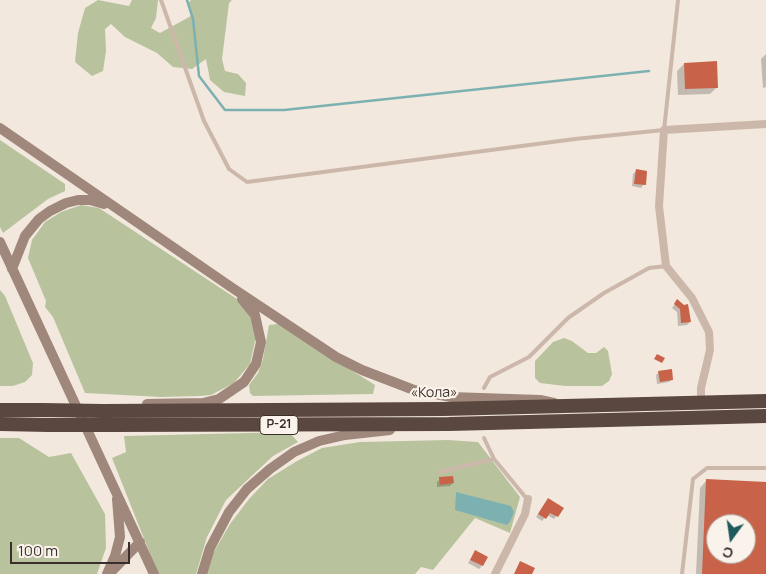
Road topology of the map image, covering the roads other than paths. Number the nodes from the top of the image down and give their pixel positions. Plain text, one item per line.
1 (161, 0) edge
2 (678, 0) edge
3 (766, 124) edge
4 (0, 128) edge
5 (664, 130) junction
6 (114, 209) junction
7 (0, 242) edge
8 (3, 255) edge
9 (666, 266) junction
10 (12, 269) junction
11 (231, 287) junction
12 (484, 388) dead end
13 (766, 401) edge
14 (701, 403) junction
15 (574, 407) junction
16 (0, 410) edge
17 (102, 411) junction
18 (766, 416) edge
19 (0, 424) edge
20 (449, 424) junction
21 (484, 438) dead end
22 (494, 459) junction
23 (766, 468) edge
24 (440, 472) dead end
25 (116, 490) junction
26 (528, 499) joint
27 (140, 542) junction
28 (108, 574) edge
29 (154, 574) edge
30 (202, 574) edge
31 (495, 574) edge
32 (682, 574) edge

1 - 5 lane
2 - 5 lane
3 - 5 street
4 - 6 main road
5 - 9 street
6 - 10 main road
6 - 11 main road
7 - 8 main road
8 - 10 main road
9 - 12 lane
9 - 14 street
10 - 25 main road
11 - 15 main road
11 - 17 main road
13 - 14 highway, «Кола» / Р-21
14 - 15 highway, «Кола» / Р-21
15 - 17 highway, «Кола» / Р-21
16 - 17 highway, Р-21, bridge
18 - 20 highway, Р-21
19 - 20 highway, Р-21, bridge
20 - 30 main road
21 - 22 lane
22 - 24 lane
22 - 26 lane
23 - 32 lane
25 - 27 main road
25 - 28 main road
26 - 31 street
27 - 28 main road
27 - 29 main road

